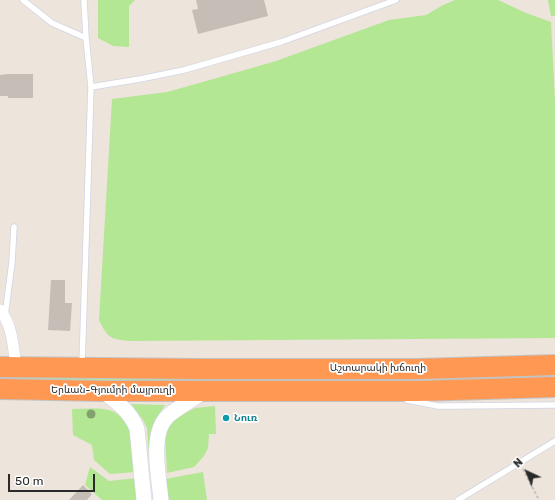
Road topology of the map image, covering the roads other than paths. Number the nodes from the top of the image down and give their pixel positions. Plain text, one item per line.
1 (23, 0) edge
2 (84, 0) edge
3 (396, 0) edge
4 (86, 38) junction
5 (91, 87) junction
6 (14, 227) dead end
7 (3, 313) edge
8 (555, 365) edge
9 (8, 366) edge
10 (82, 367) junction
11 (417, 368) junction
12 (555, 387) edge
13 (0, 389) edge
14 (366, 390) junction
15 (102, 391) junction
16 (204, 391) junction
17 (410, 395) junction
18 (394, 397) dead end
19 (555, 405) edge
20 (555, 441) edge
21 (144, 500) edge
22 (161, 500) edge
23 (458, 500) edge

1 - 4 lane
2 - 4 lane
3 - 5 lane
4 - 5 lane
5 - 10 lane
6 - 7 lane
7 - 9 street
8 - 11 highway, Աշտարակի խճուղի
9 - 10 highway
10 - 11 highway, Աշտարակի խճուղի
11 - 17 highway
12 - 17 highway
13 - 15 highway, Երևան-Գյումրի մայրուղի
14 - 16 highway, Երևան-Գյումրի մայրուղի
14 - 17 highway
14 - 18 lane
15 - 16 highway, Երևան-Գյումրի մայրուղի
15 - 21 street
16 - 22 street
17 - 19 lane
20 - 23 lane

